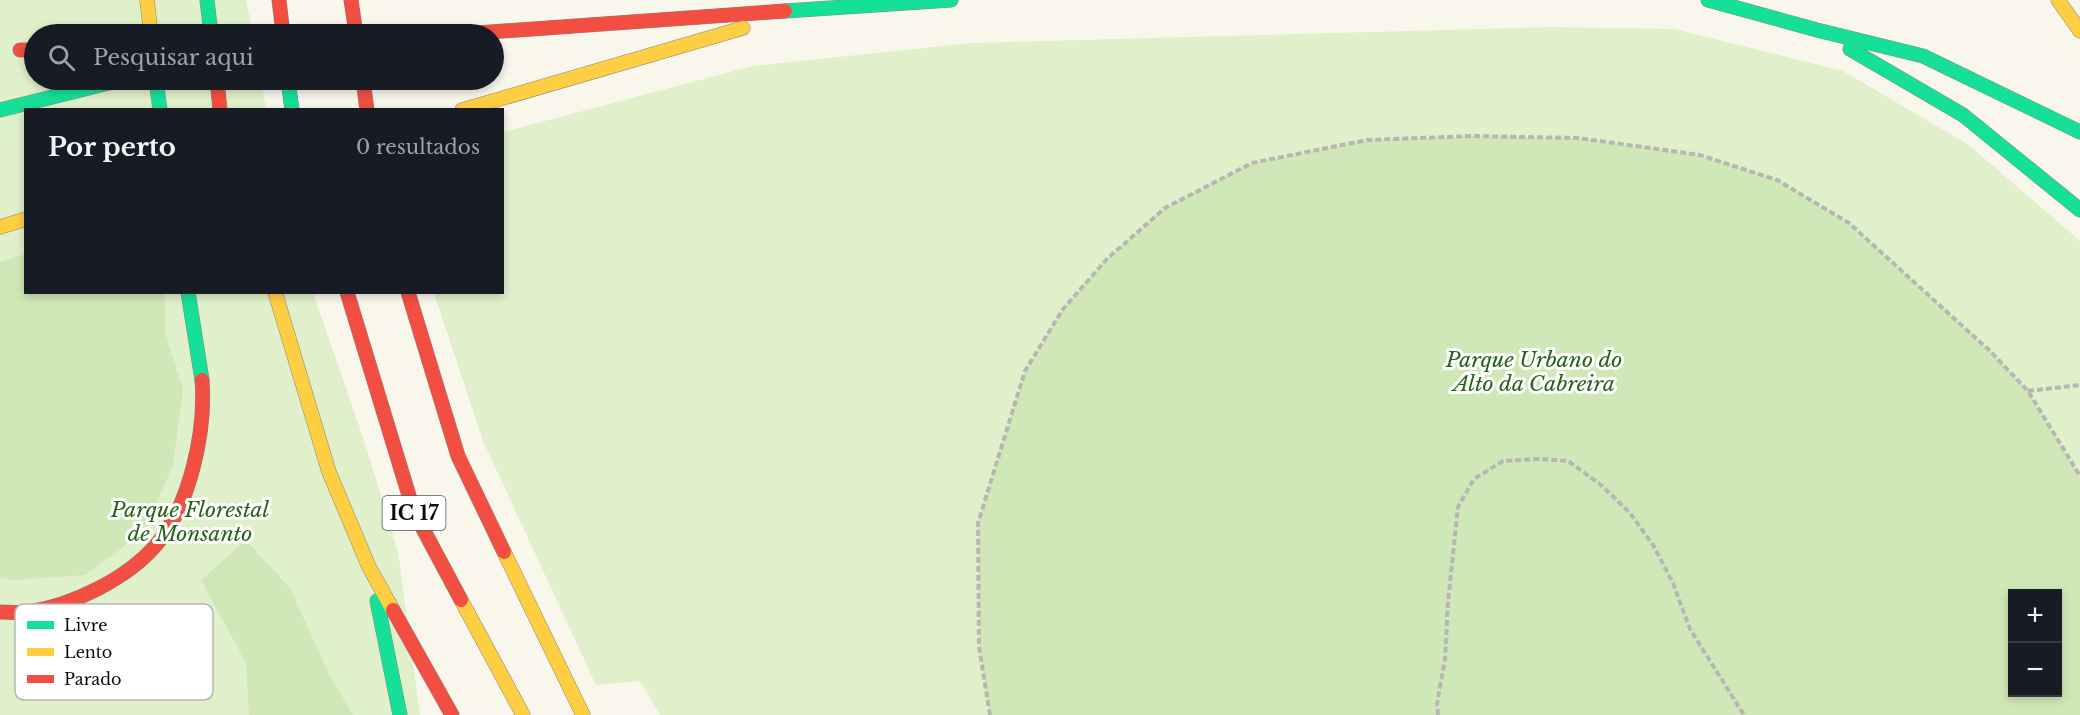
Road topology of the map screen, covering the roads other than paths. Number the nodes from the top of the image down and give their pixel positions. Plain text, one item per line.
1 (147, 0) edge
2 (207, 0) edge
3 (279, 0) edge
4 (351, 0) edge
5 (951, 0) edge
6 (1708, 0) edge
7 (2058, 0) edge
8 (808, 9) junction
9 (150, 24) edge
10 (210, 24) edge
11 (282, 24) edge
12 (355, 24) edge
13 (1817, 30) junction
14 (504, 31) edge
15 (2080, 31) edge
16 (20, 50) dead end
17 (24, 50) edge
18 (81, 90) edge
19 (157, 90) edge
20 (218, 90) edge
21 (289, 90) edge
22 (364, 90) edge
23 (160, 108) edge
24 (220, 108) edge
25 (292, 108) edge
26 (367, 108) edge
27 (469, 108) edge
28 (0, 110) edge
29 (2080, 132) edge
30 (2080, 210) edge
31 (24, 220) edge
32 (0, 227) edge
33 (188, 294) edge
34 (276, 294) edge
35 (348, 294) edge
36 (409, 294) edge
37 (369, 567) junction
38 (57, 604) edge
39 (400, 715) edge
40 (452, 715) edge
41 (523, 715) edge
42 (583, 715) edge

1 - 9 main road
2 - 10 main road
3 - 11 main road
4 - 12 main road
5 - 8 main road
6 - 13 main road
7 - 15 main road
8 - 14 main road
8 - 27 main road
13 - 29 main road
13 - 30 main road
16 - 17 main road
18 - 28 main road
19 - 23 main road
20 - 24 main road
21 - 25 main road
22 - 26 main road
31 - 32 main road
33 - 38 main road
34 - 37 main road, IC 17
35 - 41 main road, IC 17
36 - 42 main road
37 - 39 main road
37 - 40 main road, IC 17

